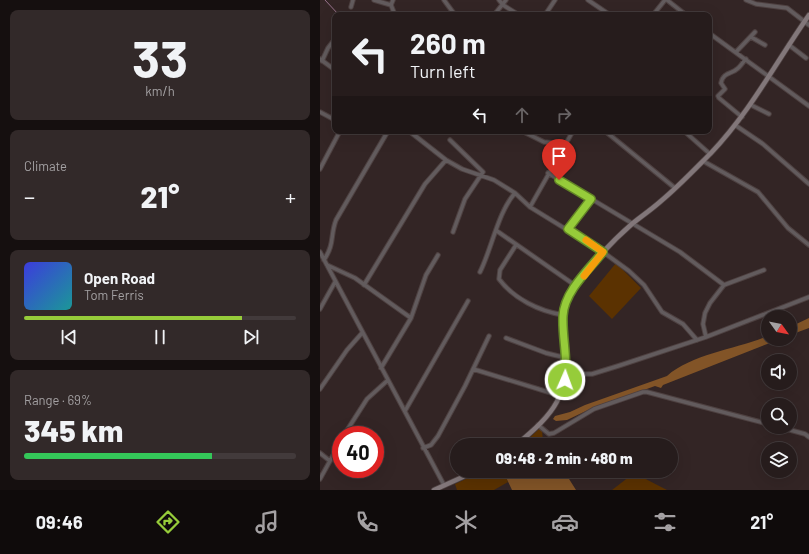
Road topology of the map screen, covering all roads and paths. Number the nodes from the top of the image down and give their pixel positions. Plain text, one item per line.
1 (353, 0) edge
2 (374, 0) edge
3 (392, 0) edge
4 (444, 0) edge
5 (499, 0) edge
6 (506, 0) edge
7 (555, 0) edge
8 (588, 0) edge
9 (666, 0) edge
10 (746, 0) edge
11 (390, 5) junction
12 (503, 5) junction
13 (351, 7) dead end
14 (394, 12) edge
15 (453, 12) edge
16 (497, 12) edge
17 (514, 12) edge
18 (547, 12) edge
19 (606, 12) edge
20 (656, 12) edge
21 (682, 12) edge
22 (809, 15) edge
23 (807, 23) edge
24 (755, 32) dead end
25 (712, 35) edge
26 (751, 37) junction
27 (332, 43) edge
28 (765, 45) dead end
29 (788, 45) junction
30 (736, 52) junction
31 (806, 58) dead end
32 (746, 59) junction
33 (321, 60) edge
34 (332, 68) edge
35 (769, 75) junction
36 (751, 105) junction
37 (809, 106) edge
38 (320, 112) edge
39 (769, 114) dead end
40 (742, 117) junction
41 (332, 118) edge
42 (735, 126) junction
43 (338, 134) edge
44 (386, 134) edge
45 (413, 134) edge
46 (528, 134) edge
47 (571, 134) edge
48 (609, 134) edge
49 (687, 134) edge
50 (450, 140) dead end
51 (564, 144) junction
52 (710, 154) junction
53 (446, 160) junction
54 (703, 161) junction
55 (320, 169) edge
56 (548, 174) junction
57 (482, 175) junction
58 (809, 184) edge
59 (675, 188) junction
60 (515, 193) junction
61 (591, 199) junction
62 (530, 207) junction
63 (632, 224) junction
64 (568, 229) junction
65 (497, 231) junction
66 (453, 232) dead end
67 (516, 245) junction
68 (809, 245) edge
69 (320, 252) edge
70 (603, 252) junction
71 (438, 255) dead end
72 (324, 260) junction
73 (327, 265) junction
74 (764, 270) dead end
75 (480, 272) dead end
76 (335, 282) junction
77 (364, 285) junction
78 (576, 286) junction
79 (724, 286) junction
80 (809, 297) edge
81 (468, 300) dead end
82 (320, 309) edge
83 (563, 315) junction
84 (411, 318) junction
85 (362, 333) junction
86 (488, 336) dead end
87 (706, 337) junction
88 (506, 338) dead end
89 (697, 340) junction
90 (566, 358) junction
91 (381, 368) junction
92 (473, 369) junction
93 (566, 374) junction
94 (388, 380) junction
95 (322, 381) edge
96 (320, 389) edge
97 (561, 396) junction
98 (405, 411) junction
99 (761, 422) edge
100 (538, 425) junction
101 (350, 426) edge
102 (797, 432) edge
103 (809, 437) edge
104 (524, 438) edge
105 (424, 448) junction
106 (320, 453) edge
107 (332, 457) edge
108 (330, 461) junction
109 (460, 478) edge
110 (320, 479) edge
111 (444, 485) junction
112 (434, 490) edge

1 - 13 street
2 - 11 street
3 - 11 street
4 - 15 street
5 - 12 street
6 - 12 street
7 - 18 street
8 - 19 street
9 - 20 street
9 - 21 street
10 - 23 street
11 - 14 street
12 - 16 street
12 - 17 street
22 - 23 street
23 - 29 street
24 - 26 street
25 - 30 street
26 - 28 street
26 - 30 street
27 - 33 street
29 - 31 street
29 - 35 street
30 - 32 street
32 - 35 street
32 - 40 street
33 - 34 street
35 - 36 street
35 - 37 street
36 - 39 street
36 - 40 street
38 - 41 street
40 - 42 street
42 - 52 street
42 - 58 street
43 - 55 street
44 - 72 street
45 - 53 street
46 - 51 street
47 - 51 street
48 - 59 street
49 - 52 street
50 - 57 street
51 - 56 street
52 - 54 street
53 - 57 street
53 - 77 street
54 - 59 street
54 - 68 street
56 - 61 street
56 - 62 street
57 - 60 street
57 - 66 street
59 - 63 street
60 - 62 street
60 - 65 street
61 - 63 street
61 - 64 street
62 - 64 street
63 - 70 street
63 - 79 street
64 - 70 street
65 - 67 street
65 - 75 street
67 - 78 street
67 - 83 street
69 - 72 street
70 - 78 street
70 - 89 street
71 - 84 street
72 - 73 street
73 - 76 street
73 - 77 street
74 - 79 street
76 - 82 street
76 - 85 street
77 - 84 street
78 - 83 street
79 - 87 street
80 - 87 street
81 - 98 street
83 - 90 street
84 - 91 street
85 - 91 street
85 - 95 street
86 - 92 street
87 - 89 street
88 - 90 street
89 - 93 street
90 - 93 street
91 - 94 street
92 - 97 street
92 - 105 street
93 - 97 street
94 - 98 street
94 - 101 street
95 - 96 street
97 - 100 street
98 - 105 street
99 - 100 street
100 - 104 street
102 - 103 street
105 - 111 street
106 - 108 street
107 - 108 street
108 - 110 street
109 - 111 street
111 - 112 street

